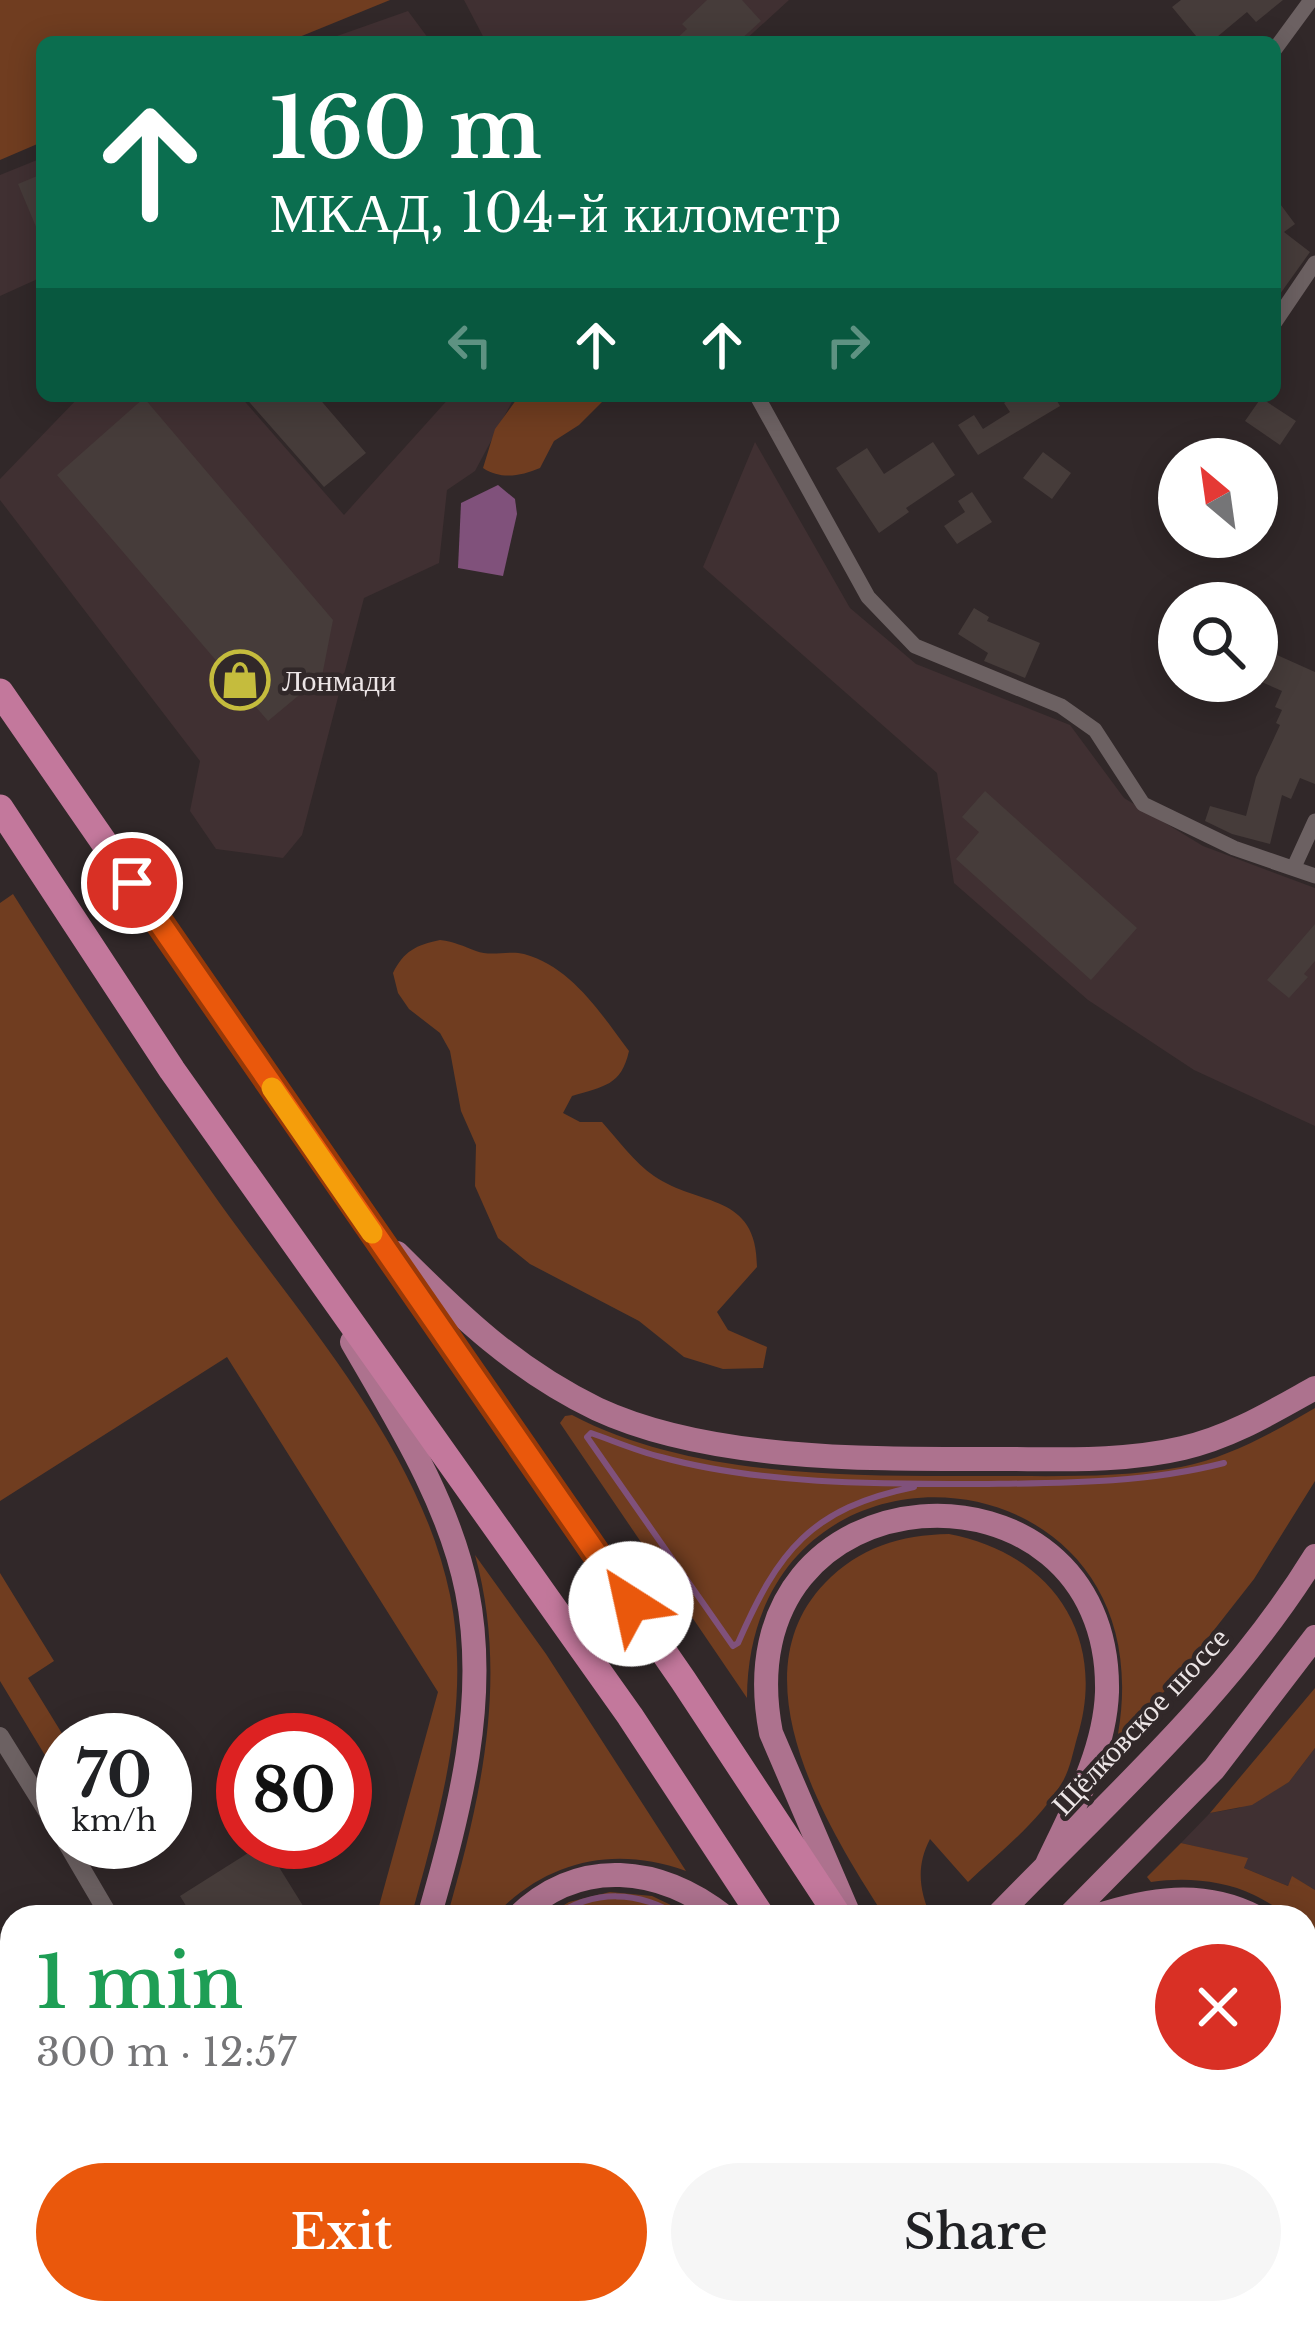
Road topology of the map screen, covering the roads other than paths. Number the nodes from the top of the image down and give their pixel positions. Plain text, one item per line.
1 (1311, 0) edge
2 (1281, 42) edge
3 (1315, 263) edge
4 (1281, 313) edge
5 (764, 402) edge
6 (0, 692) edge
7 (0, 808) edge
8 (1315, 821) edge
9 (1294, 867) junction
10 (1315, 876) edge
11 (359, 1215) junction
12 (298, 1252) junction
13 (1315, 1388) edge
14 (1315, 1556) edge
15 (1315, 1637) edge
16 (0, 1736) edge
17 (36, 1794) edge
18 (1047, 1864) junction
19 (81, 1869) edge
20 (103, 1905) edge
21 (432, 1905) edge
22 (534, 1905) edge
23 (706, 1905) edge
24 (754, 1905) edge
25 (831, 1905) edge
26 (845, 1905) edge
27 (1007, 1905) edge
28 (1080, 1905) edge
29 (1132, 1905) edge
30 (1221, 1905) edge

1 - 2 street
3 - 4 street
5 - 9 street
6 - 11 highway
7 - 12 highway
8 - 9 street
9 - 10 street
11 - 13 main road
11 - 25 highway
12 - 21 main road
12 - 24 highway
14 - 18 main road, Щёлковское шоссе
15 - 28 main road
16 - 17 street
18 - 26 main road
18 - 27 main road, Щёлковское шоссе
19 - 20 street
22 - 23 main road
29 - 30 main road

